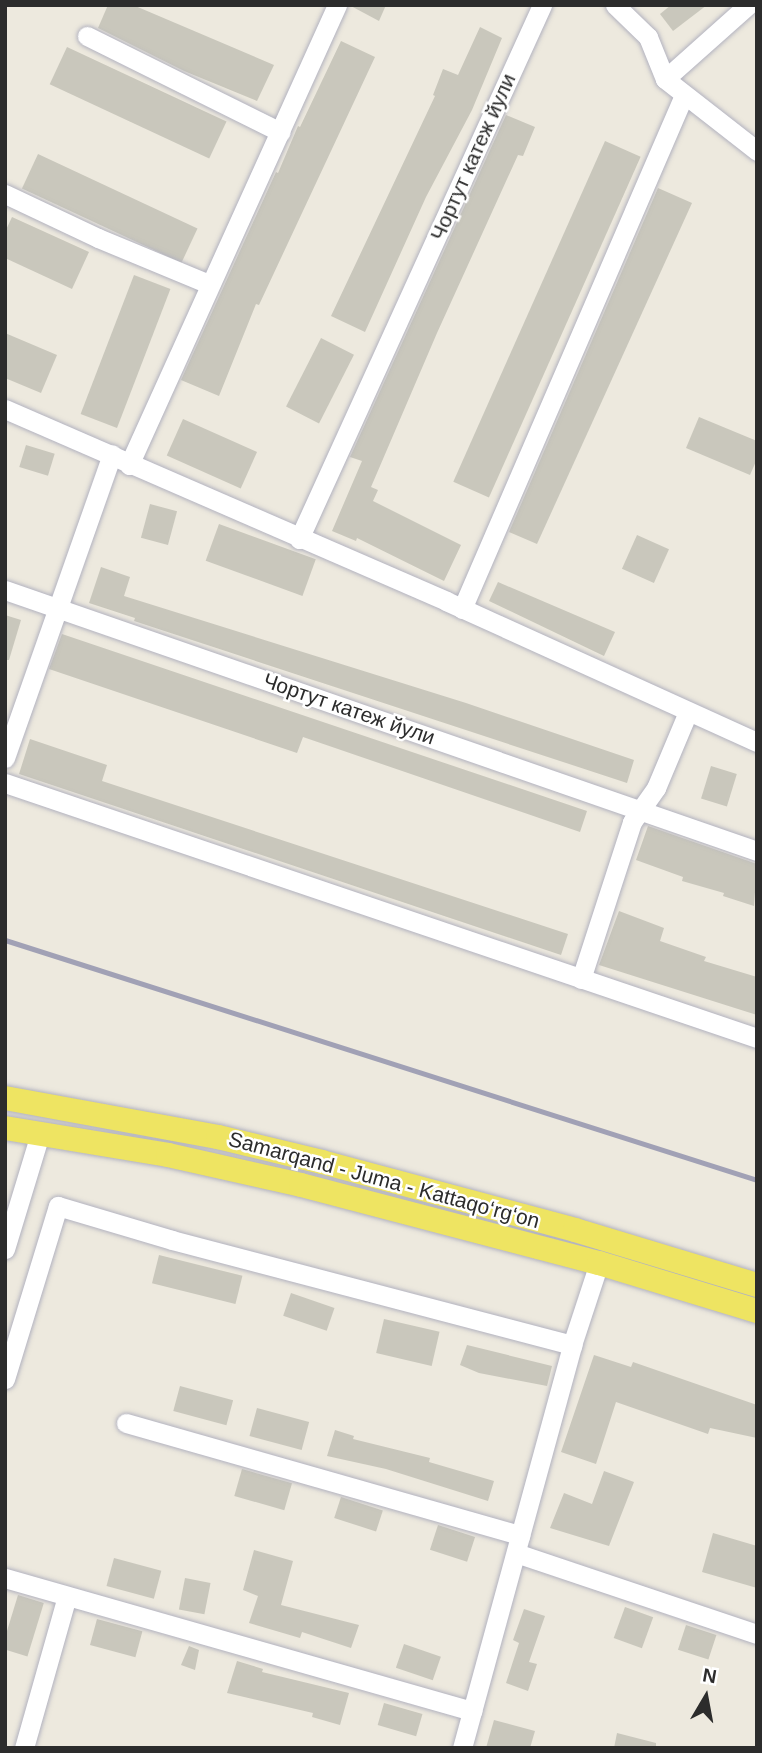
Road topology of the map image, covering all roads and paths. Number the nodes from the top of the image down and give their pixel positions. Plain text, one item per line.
1 (337, 5) edge
2 (542, 5) edge
3 (615, 5) edge
4 (748, 5) edge
5 (87, 36) dead end
6 (666, 79) junction
7 (684, 95) junction
8 (280, 132) junction
9 (757, 151) edge
10 (5, 194) edge
11 (209, 284) junction
12 (5, 410) edge
13 (112, 454) junction
14 (130, 465) junction
15 (299, 539) junction
16 (5, 590) edge
17 (58, 608) junction
18 (462, 609) junction
19 (688, 712) junction
20 (757, 743) edge
21 (5, 758) edge
22 (5, 783) edge
23 (640, 810) junction
24 (757, 850) edge
25 (582, 979) junction
26 (757, 1038) edge
27 (5, 1098) edge
28 (5, 1128) edge
29 (40, 1134) junction
30 (12, 1197) edge
31 (5, 1249) edge
32 (599, 1263) junction
33 (757, 1285) edge
34 (757, 1311) edge
35 (572, 1345) junction
36 (5, 1379) edge
37 (126, 1423) dead end
38 (518, 1544) junction
39 (5, 1578) edge
40 (67, 1596) junction
41 (757, 1634) edge
42 (472, 1711) junction
43 (24, 1748) edge
44 (462, 1748) edge

1 - 8 street
2 - 15 street, Чортут катеж йули
3 - 6 street
4 - 6 street
5 - 8 street
6 - 7 street
7 - 9 street
7 - 18 street
8 - 11 street
10 - 11 street
11 - 14 street
12 - 13 street
13 - 14 street
13 - 17 street
14 - 15 street
15 - 18 street
16 - 17 street, Чортут катеж йули
17 - 21 street
17 - 23 street, Чортут катеж йули
18 - 19 street
19 - 20 street
19 - 23 street
22 - 25 street
23 - 24 street, Чортут катеж йули
23 - 25 street
25 - 26 street
27 - 33 main road, Samarqand - Juma - Kattaqo‘rg‘on
28 - 29 main road, Samarqand - Juma - Kattaqo‘rg‘on
29 - 30 street
29 - 32 main road, Samarqand - Juma - Kattaqo‘rg‘on
30 - 31 street
32 - 34 main road, Samarqand - Juma - Kattaqo‘rg‘on
32 - 35 street
35 - 36 street
35 - 38 street
37 - 38 street
38 - 41 street
38 - 42 street
39 - 40 street
40 - 42 street
40 - 43 street
42 - 44 street

